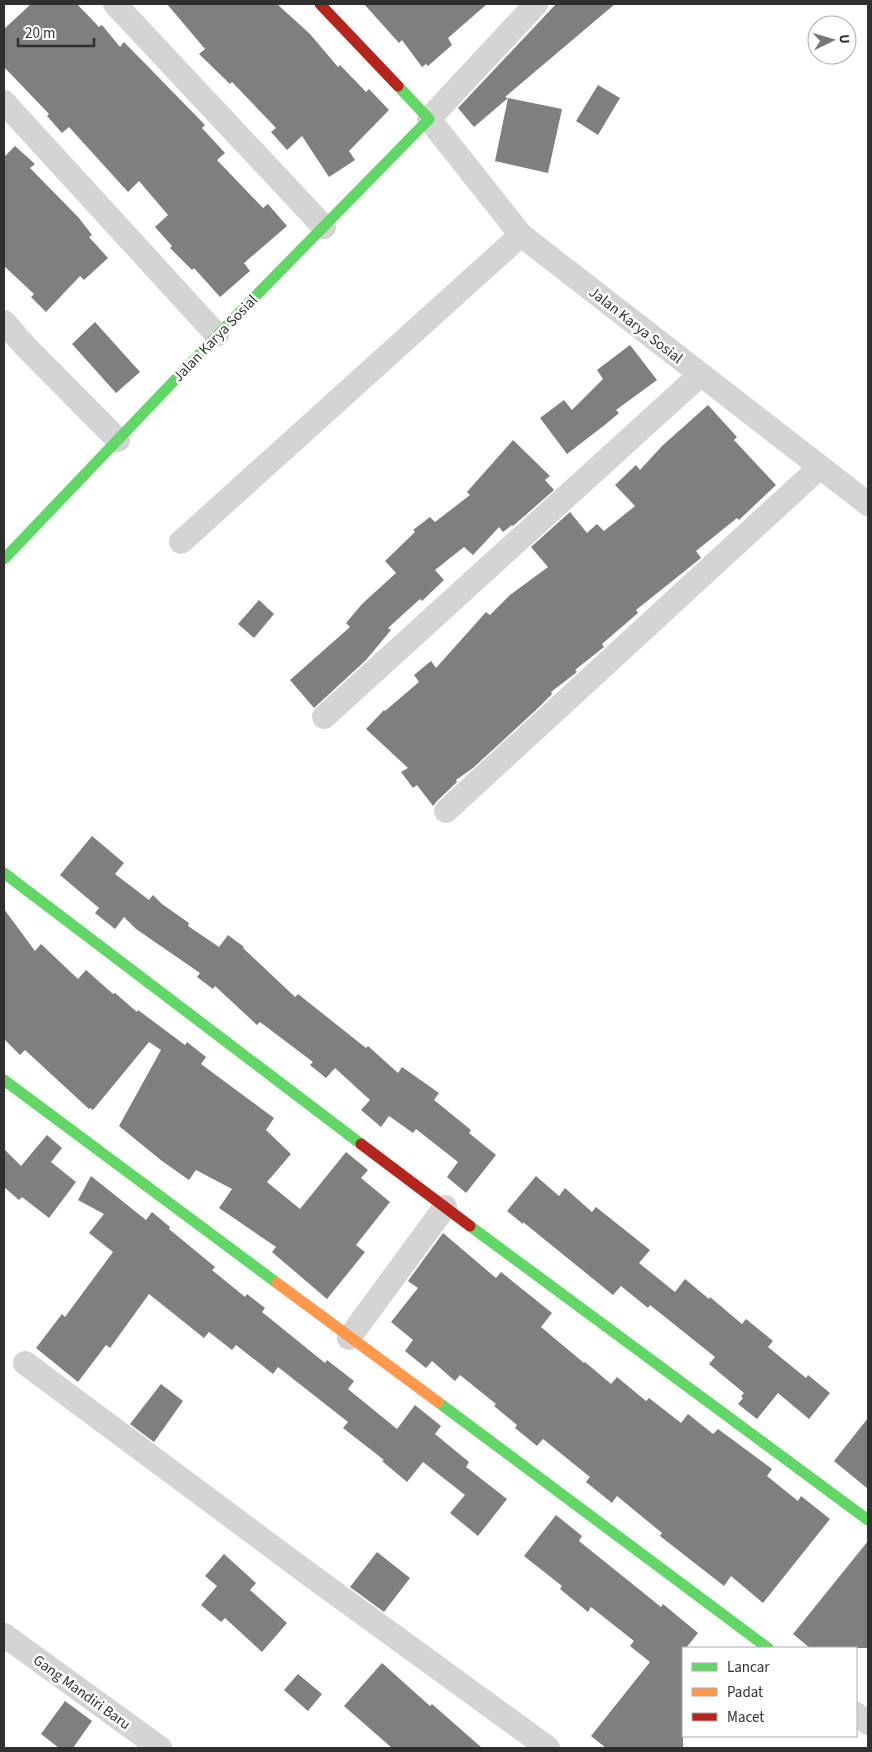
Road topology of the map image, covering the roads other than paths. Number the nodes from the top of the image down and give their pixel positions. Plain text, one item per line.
1 (115, 4) edge
2 (320, 4) edge
3 (536, 4) edge
4 (4, 102) edge
5 (429, 119) junction
6 (324, 227) junction
7 (521, 235) junction
8 (4, 322) edge
9 (217, 335) junction
10 (700, 375) junction
11 (118, 440) junction
12 (820, 467) junction
13 (868, 504) edge
14 (181, 542) dead end
15 (4, 559) edge
16 (324, 717) dead end
17 (446, 811) dead end
18 (4, 873) edge
19 (4, 1080) edge
20 (445, 1206) junction
21 (350, 1338) junction
22 (25, 1363) dead end
23 (868, 1520) edge
24 (4, 1635) edge
25 (767, 1647) edge
26 (857, 1715) edge
27 (868, 1723) edge
28 (160, 1748) edge
29 (548, 1748) edge

1 - 6 street
2 - 5 street, Jalan Karya Sosial
3 - 5 street
4 - 9 street
5 - 6 street, Jalan Karya Sosial
5 - 7 street, Jalan Karya Sosial
6 - 9 street, Jalan Karya Sosial
7 - 10 street, Jalan Karya Sosial
7 - 14 street
8 - 11 street
9 - 11 street, Jalan Karya Sosial
10 - 12 street, Jalan Karya Sosial
10 - 16 street
11 - 15 street, Jalan Karya Sosial
12 - 13 street, Jalan Karya Sosial
12 - 17 street
18 - 20 street
19 - 21 street
20 - 21 street
20 - 23 street
21 - 25 street
22 - 29 street
24 - 28 street, Gang Mandiri Baru
26 - 27 street

